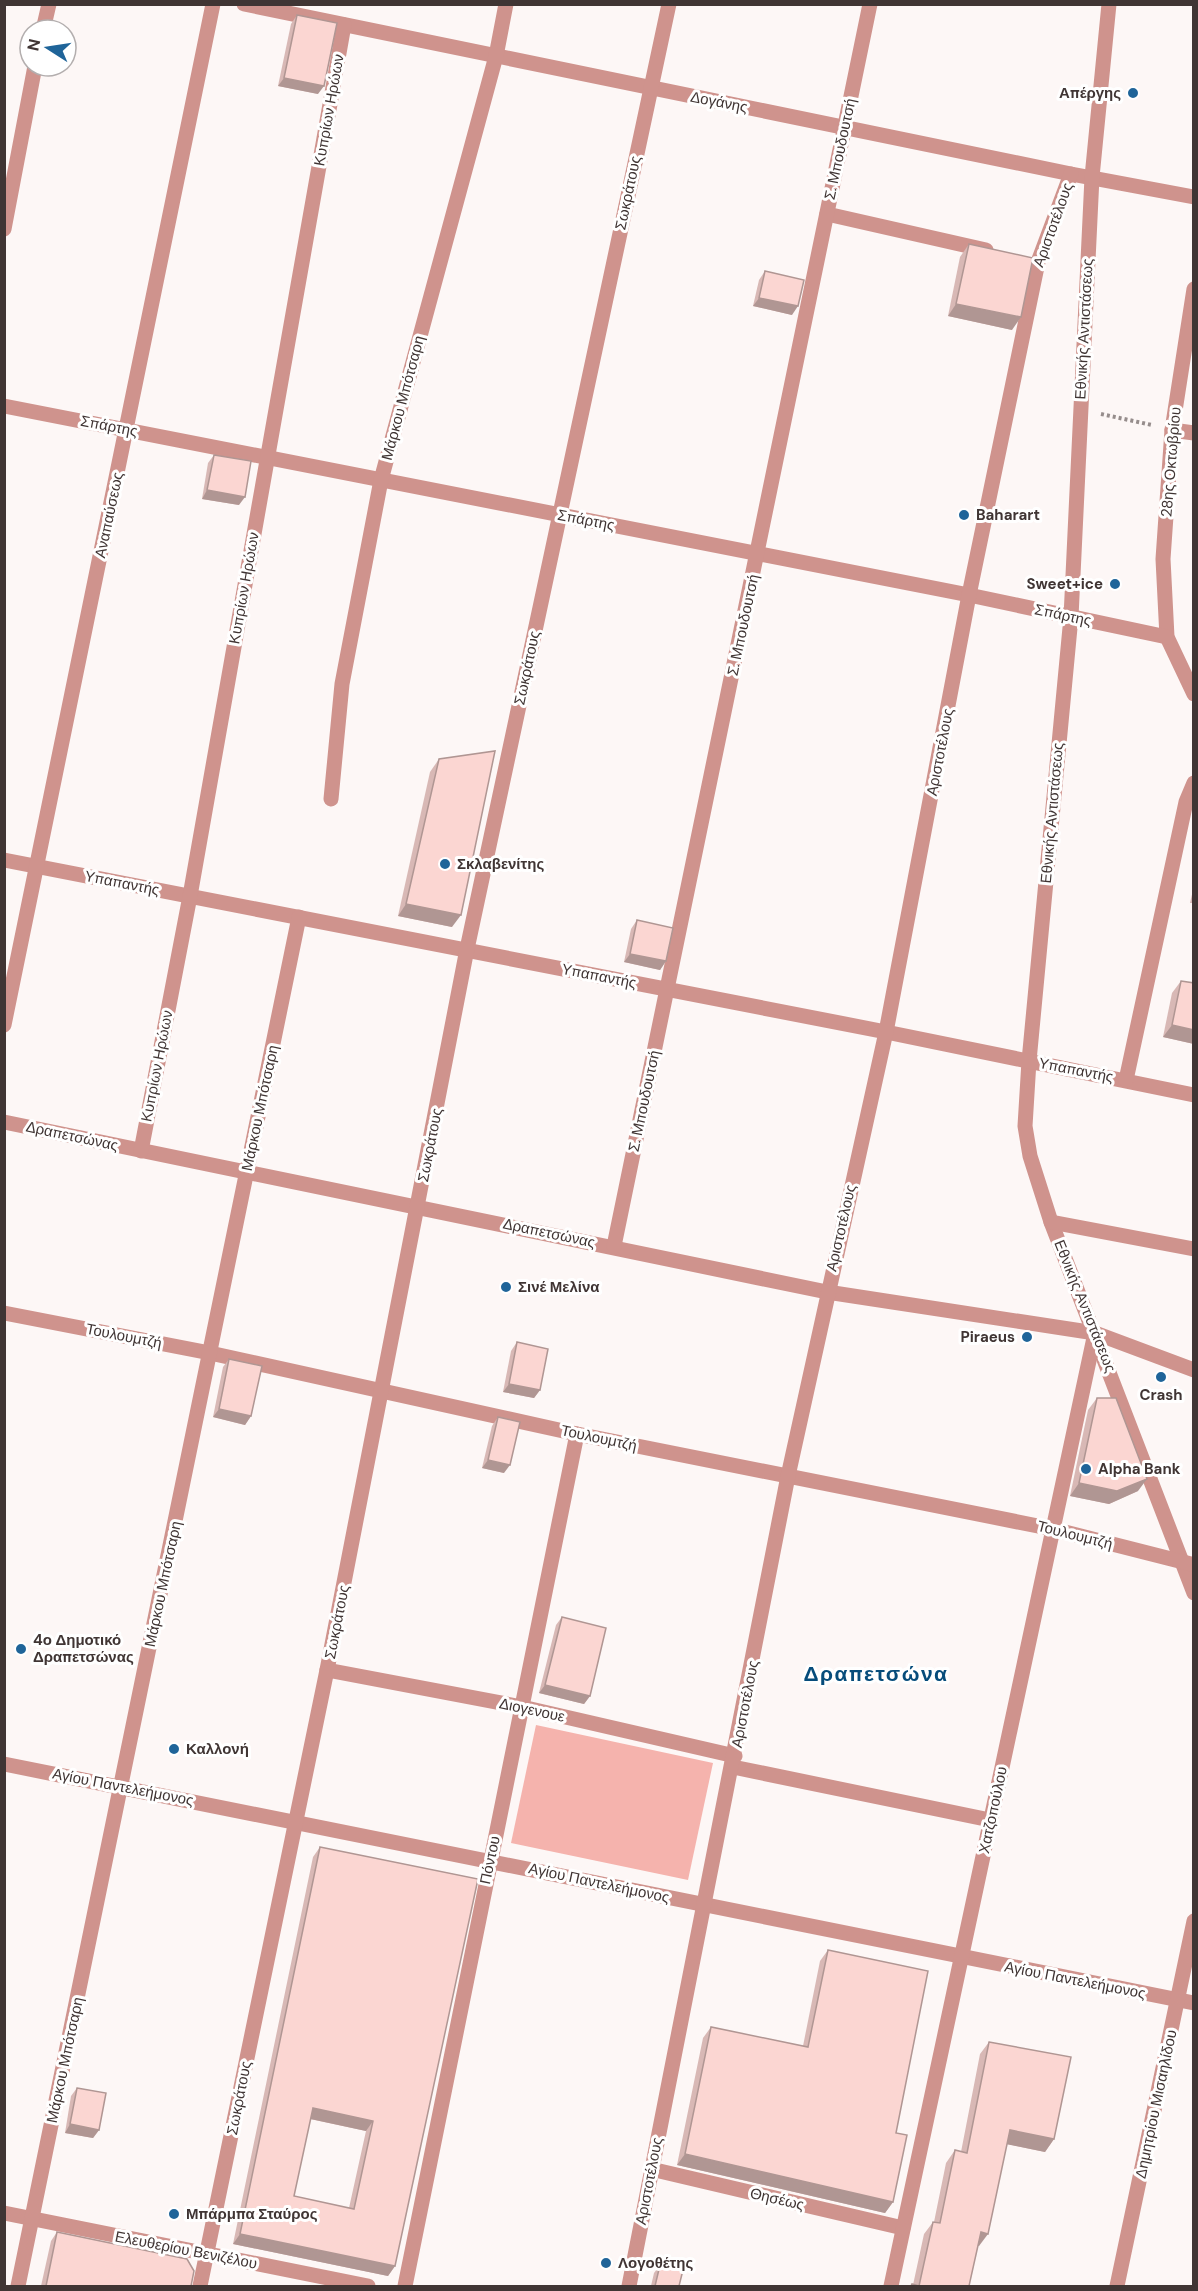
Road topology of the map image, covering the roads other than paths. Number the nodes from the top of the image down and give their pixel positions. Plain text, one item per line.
1 (213, 4) edge
2 (244, 4) edge
3 (506, 4) edge
4 (669, 4) edge
5 (870, 4) edge
6 (1109, 4) edge
7 (344, 25) junction
8 (496, 56) junction
9 (33, 78) edge
10 (651, 88) junction
11 (845, 127) junction
12 (1071, 174) junction
13 (1092, 177) junction
14 (1194, 197) edge
15 (827, 214) junction
16 (4, 229) edge
17 (1005, 255) edge
18 (1194, 289) edge
19 (4, 406) edge
20 (126, 429) junction
21 (1172, 430) junction
22 (1194, 433) edge
23 (267, 457) junction
24 (381, 480) junction
25 (560, 515) junction
26 (758, 554) junction
27 (969, 595) junction
28 (1071, 617) junction
29 (1167, 637) junction
30 (1194, 694) edge
31 (1194, 783) edge
32 (331, 799) dead end
33 (4, 860) edge
34 (37, 866) junction
35 (190, 896) junction
36 (299, 917) junction
37 (467, 949) junction
38 (667, 989) junction
39 (4, 1025) edge
40 (886, 1032) junction
41 (1029, 1061) junction
42 (1126, 1080) junction
43 (1194, 1095) edge
44 (4, 1122) edge
45 (141, 1150) junction
46 (247, 1173) junction
47 (418, 1206) junction
48 (1051, 1222) junction
49 (614, 1246) junction
50 (1194, 1249) edge
51 (827, 1292) junction
52 (4, 1313) edge
53 (1095, 1333) junction
54 (210, 1353) junction
55 (1194, 1370) edge
56 (381, 1391) junction
57 (577, 1434) junction
58 (789, 1476) junction
59 (1053, 1529) junction
60 (1188, 1564) edge
61 (1194, 1593) edge
62 (327, 1670) junction
63 (522, 1707) junction
64 (734, 1761) junction
65 (4, 1764) edge
66 (121, 1787) junction
67 (990, 1820) junction
68 (294, 1822) junction
69 (490, 1861) junction
70 (704, 1905) junction
71 (1194, 1922) edge
72 (961, 1957) junction
73 (1177, 2000) junction
74 (1194, 2003) edge
75 (651, 2169) junction
76 (4, 2213) edge
77 (32, 2219) junction
78 (903, 2228) junction
79 (207, 2254) junction
80 (18, 2286) edge
81 (200, 2286) edge
82 (368, 2286) edge
83 (405, 2286) edge
84 (629, 2286) edge
85 (891, 2286) edge
86 (1118, 2286) edge

1 - 20 street, Αναπαύσεως
2 - 7 street, Δογάνης
3 - 8 street, Μάρκου Μπότσαρη
4 - 10 street, Σωκράτους
5 - 11 street, Σ. Μπουδουτσή
6 - 13 street, Εθνικής Αντιστάσεως
7 - 8 street, Δογάνης
7 - 23 street, Κυπρίων Ηρώων
8 - 10 street, Δογάνης
8 - 24 street, Μάρκου Μπότσαρη
9 - 16 street
10 - 11 street, Δογάνης
10 - 25 street, Σωκράτους
11 - 12 street, Δογάνης
11 - 15 street, Σ. Μπουδουτσή
12 - 13 street, Δογάνης
12 - 27 street, Αριστοτέλους
13 - 14 street, Δογάνης
13 - 28 street, Εθνικής Αντιστάσεως
15 - 17 street
15 - 26 street, Σ. Μπουδουτσή
18 - 21 street, 28ης Οκτωβρίου
19 - 20 street, Σπάρτης
20 - 23 street, Σπάρτης
20 - 34 street, Αναπαύσεως
21 - 22 street
21 - 29 street, 28ης Οκτωβρίου
23 - 24 street, Σπάρτης
23 - 35 street, Κυπρίων Ηρώων
24 - 25 street, Σπάρτης
24 - 32 street, Μάρκου Μπότσαρη
25 - 26 street, Σπάρτης
25 - 37 street, Σωκράτους
26 - 27 street, Σπάρτης
26 - 38 street, Σ. Μπουδουτσή
27 - 28 street, Σπάρτης
27 - 40 street, Αριστοτέλους
28 - 29 street, Σπάρτης
28 - 41 street, Εθνικής Αντιστάσεως
29 - 30 street
31 - 42 street
33 - 34 street, Υπαπαντής
34 - 35 street, Υπαπαντής
34 - 39 street, Αναπαύσεως
35 - 36 street, Υπαπαντής
35 - 45 street, Κυπρίων Ηρώων
36 - 37 street, Υπαπαντής
36 - 46 street, Μάρκου Μπότσαρη
37 - 38 street, Υπαπαντής
37 - 47 street, Σωκράτους
38 - 40 street, Υπαπαντής
38 - 49 street, Σ. Μπουδουτσή
40 - 41 street, Υπαπαντής
40 - 51 street, Αριστοτέλους
41 - 42 street, Υπαπαντής
41 - 48 street, Εθνικής Αντιστάσεως
42 - 43 street, Υπαπαντής
44 - 45 street, Δραπετσώνας
45 - 46 street, Δραπετσώνας
46 - 47 street, Δραπετσώνας
46 - 54 street, Μάρκου Μπότσαρη
47 - 49 street, Δραπετσώνας
47 - 56 street, Σωκράτους
48 - 50 street
48 - 53 street, Εθνικής Αντιστάσεως
49 - 51 street, Δραπετσώνας
51 - 53 street, Δραπετσώνας
51 - 58 street, Αριστοτέλους
52 - 54 street, Τουλουμτζή
53 - 55 street, Δραπετσώνας
53 - 59 street, Χατζοπούλου
53 - 60 street, Εθνικής Αντιστάσεως
54 - 56 street, Τουλουμτζή
54 - 66 street, Μάρκου Μπότσαρη
56 - 57 street, Τουλουμτζή
56 - 62 street, Σωκράτους
57 - 58 street, Τουλουμτζή
57 - 63 street, Πόντου
58 - 59 street, Τουλουμτζή
58 - 64 street, Αριστοτέλους
59 - 60 street, Τουλουμτζή
59 - 67 street, Χατζοπούλου
60 - 61 street, Εθνικής Αντιστάσεως
62 - 63 street, Διογενουε
62 - 68 street, Σωκράτους
63 - 64 street, Διογενουε
63 - 69 street, Πόντου
64 - 67 street, Διογενουε
64 - 70 street, Αριστοτέλους
65 - 66 street, Αγίου Παντελεήμονος
66 - 68 street, Αγίου Παντελεήμονος
66 - 77 street, Μάρκου Μπότσαρη
67 - 72 street, Χατζοπούλου
68 - 69 street, Αγίου Παντελεήμονος
68 - 79 street, Σωκράτους
69 - 70 street, Αγίου Παντελεήμονος
69 - 83 street, Πόντου
70 - 72 street, Αγίου Παντελεήμονος
70 - 75 street, Αριστοτέλους
71 - 73 street, Δημητρίου Μισαηλίδου
72 - 73 street, Αγίου Παντελεήμονος
72 - 78 street, Χατζοπούλου
73 - 74 street, Αγίου Παντελεήμονος
73 - 86 street, Δημητρίου Μισαηλίδου
75 - 78 street, Θησέως
75 - 84 street, Αριστοτέλους
76 - 77 street, Ελευθερίου Βενιζέλου
77 - 79 street, Ελευθερίου Βενιζέλου
77 - 80 street, Μάρκου Μπότσαρη
78 - 85 street, Χατζοπούλου
79 - 81 street, Σωκράτους
79 - 82 street, Ελευθερίου Βενιζέλου

